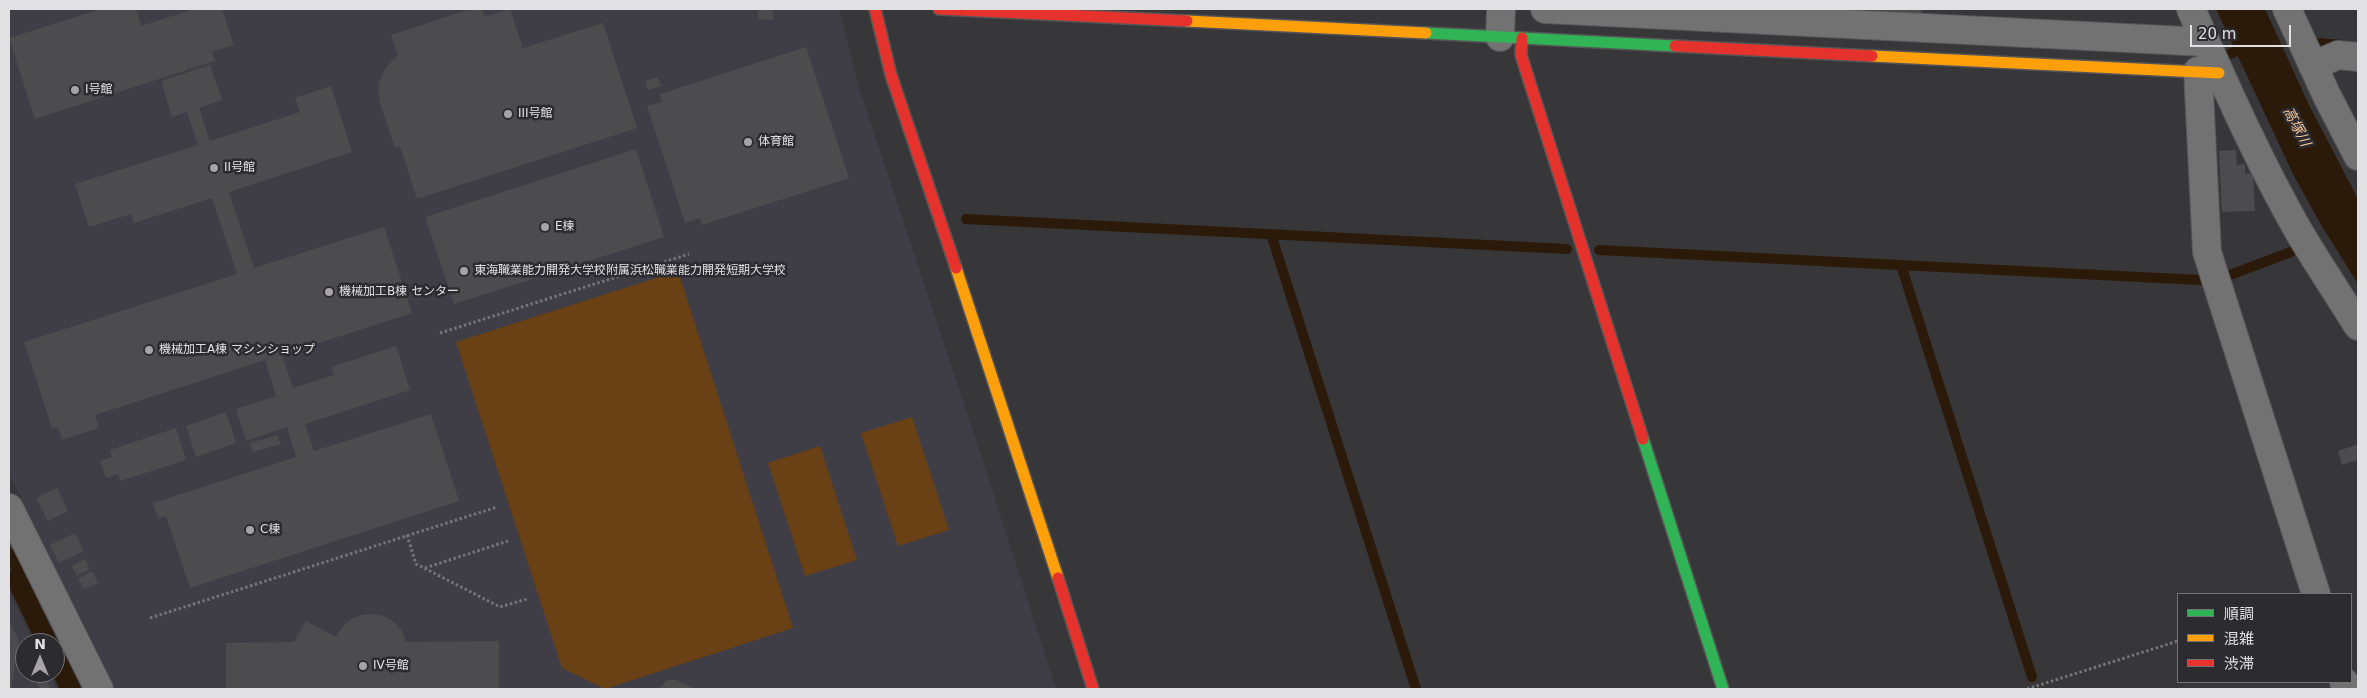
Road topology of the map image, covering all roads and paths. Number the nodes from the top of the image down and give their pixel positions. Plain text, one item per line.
1 (875, 9) edge
2 (939, 9) edge
3 (1501, 9) edge
4 (1545, 9) edge
5 (2191, 9) edge
6 (2287, 9) edge
7 (1511, 37) junction
8 (2206, 42) junction
9 (2358, 57) edge
10 (2313, 66) junction
11 (2208, 72) junction
12 (2358, 156) edge
13 (689, 254) dead end
14 (2358, 326) edge
15 (440, 333) dead end
16 (497, 507) dead end
17 (9, 508) edge
18 (407, 535) junction
19 (508, 541) dead end
20 (424, 568) junction
21 (2316, 593) edge
22 (527, 599) dead end
23 (150, 618) dead end
24 (2177, 641) edge
25 (99, 689) edge
26 (1093, 689) edge
27 (1723, 689) edge
28 (2027, 689) edge

1 - 26 street
2 - 7 street
3 - 7 street
4 - 8 street
5 - 8 street
6 - 10 street
7 - 11 street
7 - 27 street
8 - 11 street
9 - 10 street
10 - 12 street
11 - 14 street
11 - 21 street
13 - 15 path
16 - 18 path
17 - 25 street
18 - 20 path
18 - 23 path
19 - 20 path
20 - 22 path
24 - 28 path

